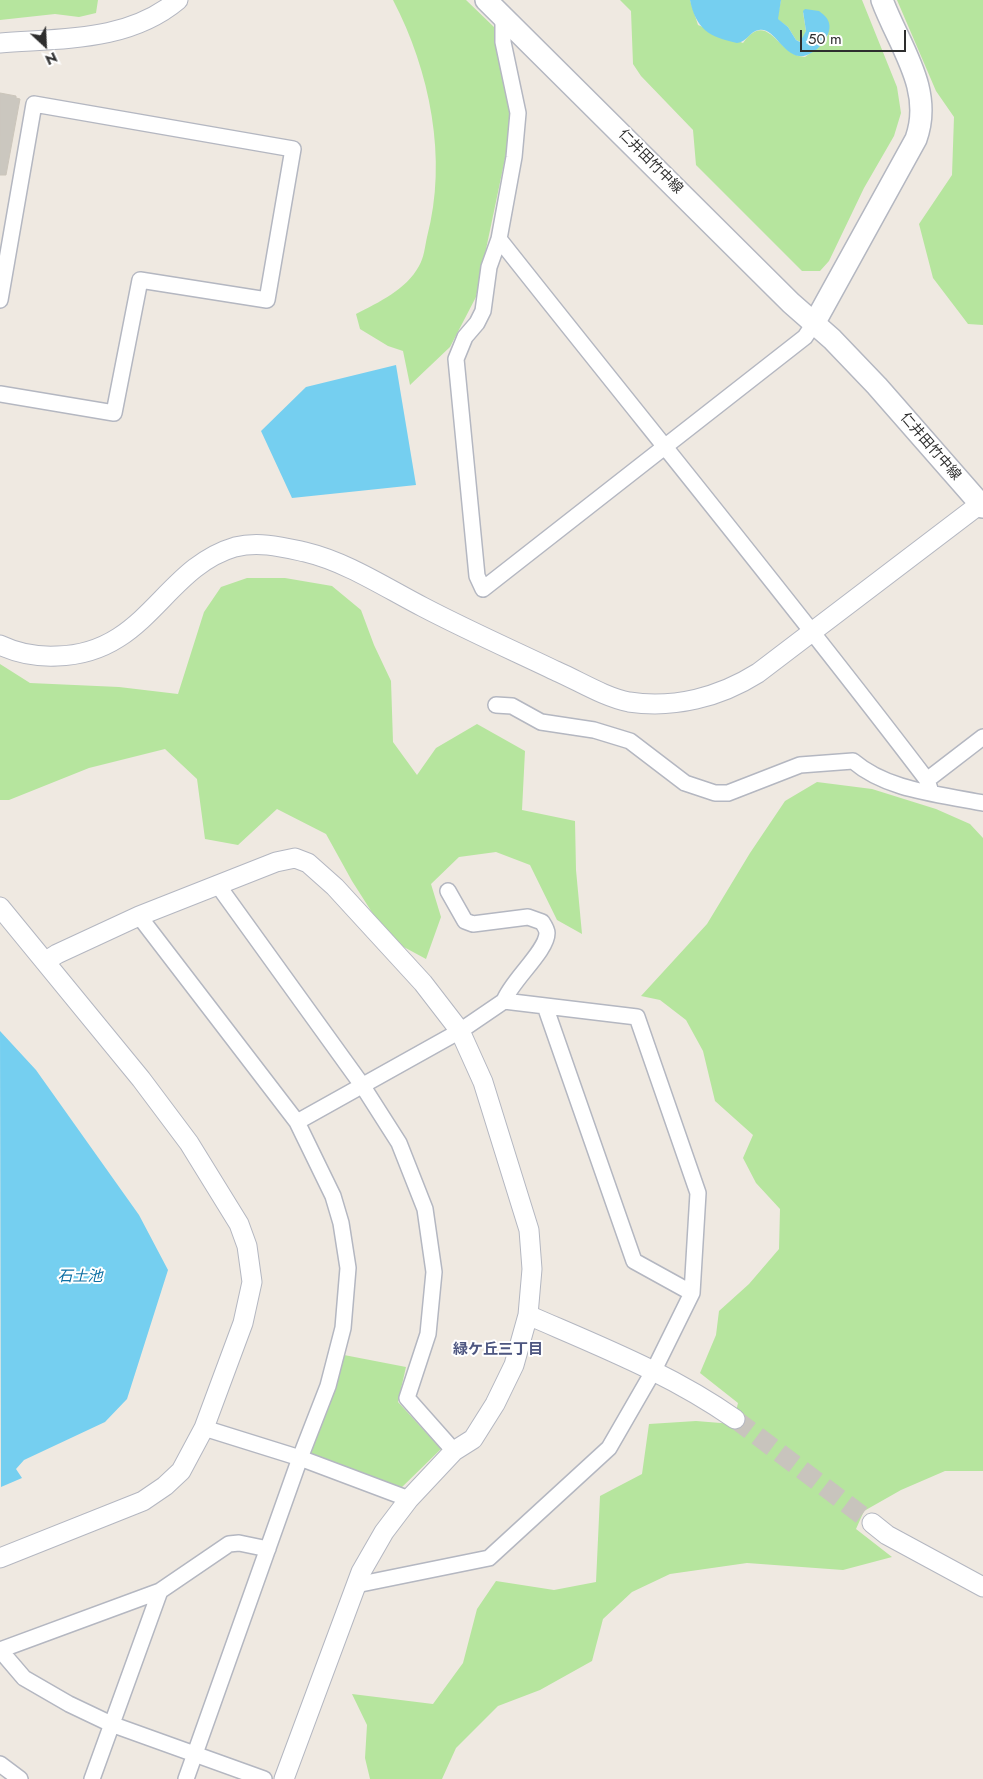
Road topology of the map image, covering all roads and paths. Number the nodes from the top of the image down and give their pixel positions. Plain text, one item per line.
1 (178, 0) edge
2 (486, 0) edge
3 (882, 0) edge
4 (503, 17) junction
5 (0, 43) edge
6 (499, 239) junction
7 (0, 300) edge
8 (815, 322) junction
9 (0, 394) edge
10 (664, 448) junction
11 (981, 506) edge
12 (814, 631) junction
13 (0, 645) edge
14 (496, 705) dead end
15 (983, 737) edge
16 (929, 786) junction
17 (983, 803) edge
18 (217, 884) junction
19 (448, 891) dead end
20 (0, 907) edge
21 (139, 916) junction
22 (46, 961) junction
23 (504, 1001) junction
24 (545, 1006) junction
25 (460, 1031) junction
26 (362, 1085) junction
27 (297, 1122) junction
28 (692, 1293) junction
29 (528, 1315) junction
30 (654, 1370) junction
31 (735, 1419) tunnel mouth
32 (204, 1428) junction
33 (454, 1451) junction
34 (300, 1458) junction
35 (409, 1499) junction
36 (872, 1524) tunnel mouth
37 (268, 1549) junction
38 (0, 1558) edge
39 (356, 1585) junction
40 (983, 1587) edge
41 (160, 1591) junction
42 (111, 1724) junction
43 (195, 1753) junction
44 (0, 1764) edge
45 (20, 1779) edge
46 (92, 1779) edge
47 (186, 1779) edge
48 (264, 1779) edge
49 (284, 1779) edge

1 - 5 street
2 - 4 main road, 仁井田竹中線
3 - 8 main road
4 - 6 street
4 - 8 main road, 仁井田竹中線
6 - 10 street
6 - 10 street
7 - 9 street
8 - 10 street
8 - 11 main road, 仁井田竹中線
10 - 12 street
11 - 12 street
12 - 13 street
12 - 16 street
14 - 16 street
15 - 16 street
16 - 17 street
18 - 21 street
18 - 25 street
18 - 26 street
19 - 23 street
20 - 22 street
21 - 22 street
21 - 27 street
22 - 32 street
23 - 24 street
23 - 25 street
24 - 28 street
24 - 28 street
25 - 26 street
25 - 29 street
26 - 27 street
26 - 33 street
27 - 34 street
28 - 30 street
29 - 30 street
29 - 33 street
30 - 31 street
30 - 39 street
32 - 34 street
32 - 38 street
33 - 35 street
34 - 35 street
34 - 37 street
35 - 39 street
36 - 40 street
37 - 41 street
37 - 43 street
39 - 49 street
41 - 42 street
41 - 42 street
42 - 43 street
42 - 46 street
43 - 47 street
43 - 48 street
44 - 45 street

